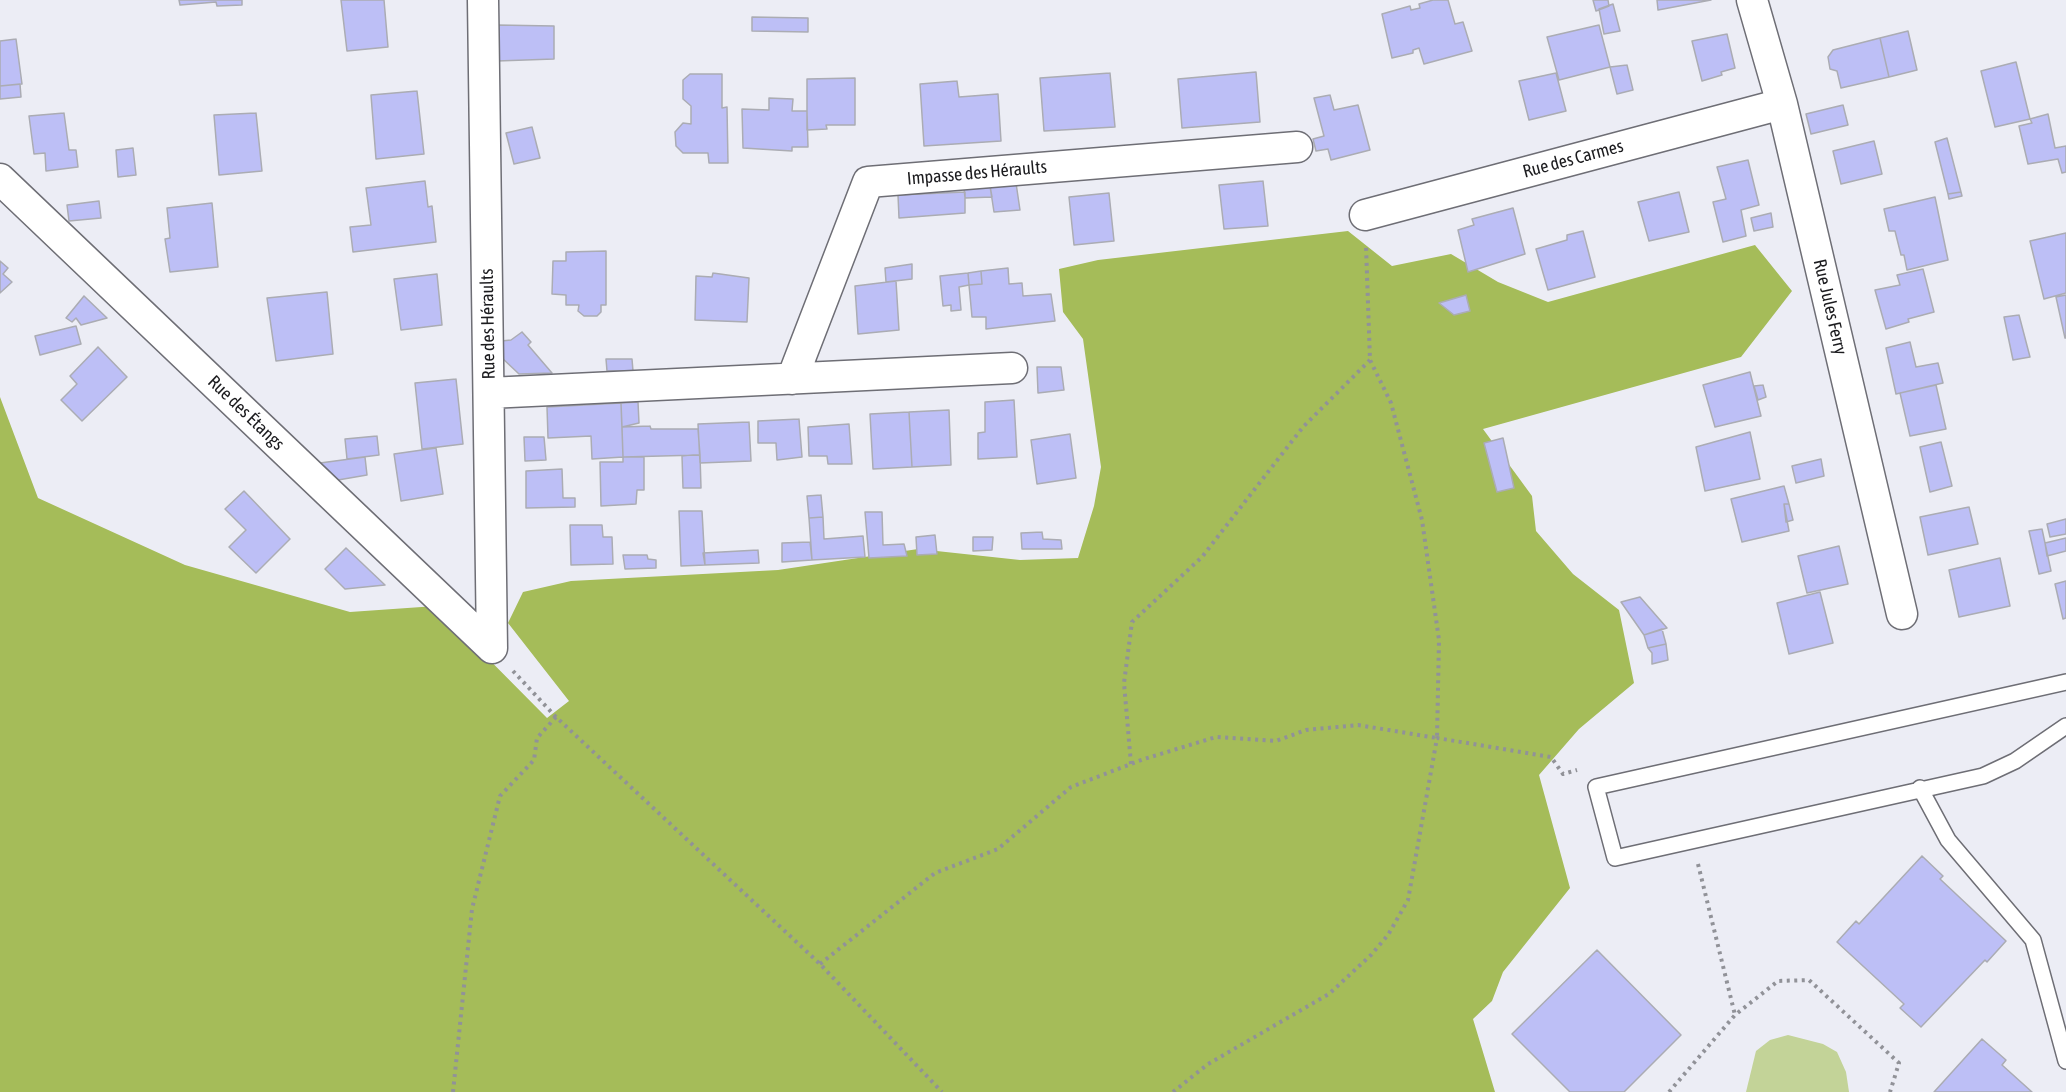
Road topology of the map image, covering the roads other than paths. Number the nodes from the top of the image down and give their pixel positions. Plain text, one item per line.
1 (483, 0) edge
2 (1752, 0) edge
3 (1782, 104) junction
4 (1297, 147) dead end
5 (0, 179) edge
6 (1365, 215) road end
7 (1012, 368) dead end
8 (792, 379) junction
9 (489, 393) junction
10 (1902, 614) dead end
11 (492, 648) joint
12 (2066, 682) edge
13 (2066, 726) edge
14 (1920, 788) junction
15 (2066, 1061) edge

1 - 9 street, Rue des Héraults
2 - 3 street, Rue Jules Ferry
3 - 6 street, Rue des Carmes
3 - 10 street, Rue Jules Ferry
4 - 8 street, Impasse des Héraults
5 - 11 street, Rue des Étangs
7 - 8 street
8 - 9 street
9 - 11 street, Rue des Héraults
12 - 14 lane
13 - 14 lane
14 - 15 lane

